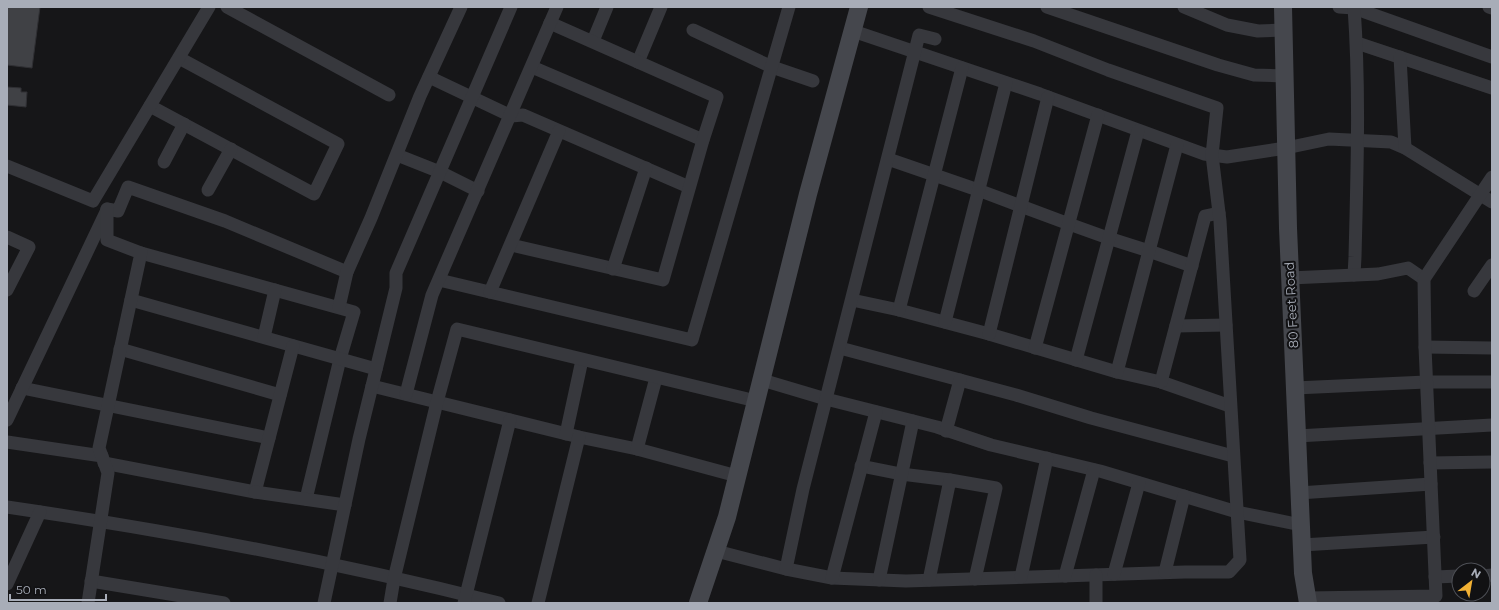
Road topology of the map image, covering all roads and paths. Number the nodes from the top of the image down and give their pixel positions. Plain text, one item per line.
1 (209, 7) edge
2 (227, 7) edge
3 (461, 7) edge
4 (511, 7) edge
5 (557, 7) edge
6 (608, 7) edge
7 (661, 7) edge
8 (790, 7) edge
9 (859, 7) edge
10 (929, 7) edge
11 (1047, 7) edge
12 (1184, 7) edge
13 (1283, 7) edge
14 (1339, 7) edge
15 (1354, 7) edge
16 (550, 23) junction
17 (692, 30) dead end
18 (1283, 30) junction
19 (853, 31) junction
20 (935, 39) dead end
21 (593, 42) junction
22 (1357, 43) junction
23 (914, 51) junction
24 (1400, 57) junction
25 (1492, 57) edge
26 (179, 58) junction
27 (638, 62) junction
28 (532, 67) junction
29 (772, 67) junction
30 (962, 68) junction
31 (1284, 76) junction
32 (429, 77) junction
33 (813, 81) dead end
34 (1006, 83) junction
35 (1492, 88) edge
36 (389, 95) dead end
37 (1048, 97) junction
38 (472, 98) junction
39 (150, 106) junction
40 (1098, 115) junction
41 (511, 116) junction
42 (184, 124) junction
43 (1138, 130) junction
44 (559, 131) junction
45 (703, 140) junction
46 (1357, 140) junction
47 (1177, 144) junction
48 (1286, 148) junction
49 (1405, 148) junction
50 (230, 149) junction
51 (397, 155) junction
52 (1212, 155) junction
53 (888, 159) junction
54 (164, 162) dead end
55 (7, 166) edge
56 (646, 168) junction
57 (440, 172) junction
58 (934, 175) junction
59 (1492, 177) edge
60 (690, 187) junction
61 (208, 190) dead end
62 (978, 190) junction
63 (478, 191) junction
64 (1480, 194) junction
65 (1492, 202) edge
66 (1022, 206) junction
67 (107, 209) junction
68 (1219, 213) junction
69 (1069, 224) junction
70 (7, 236) edge
71 (1108, 238) junction
72 (511, 245) junction
73 (1149, 251) junction
74 (141, 253) junction
75 (1192, 266) junction
76 (1492, 266) edge
77 (613, 269) junction
78 (347, 272) junction
79 (1354, 275) junction
80 (1290, 278) junction
81 (1424, 279) junction
82 (439, 280) junction
83 (7, 290) edge
84 (275, 290) junction
85 (1474, 290) dead end
86 (490, 292) junction
87 (131, 300) junction
88 (852, 300) junction
89 (339, 307) junction
90 (899, 310) junction
91 (945, 322) junction
92 (1226, 325) junction
93 (1176, 326) junction
94 (990, 334) junction
95 (264, 337) junction
96 (293, 346) junction
97 (840, 348) junction
98 (1035, 348) junction
99 (1425, 348) junction
100 (1492, 348) edge
101 (120, 349) junction
102 (340, 359) junction
103 (582, 360) junction
104 (1076, 360) junction
105 (376, 369) junction
106 (1117, 372) junction
107 (656, 378) junction
108 (762, 380) junction
109 (960, 380) junction
110 (1161, 382) junction
111 (1426, 382) junction
112 (1492, 382) edge
113 (372, 386) junction
114 (22, 388) junction
115 (1295, 388) junction
116 (406, 394) junction
117 (280, 395) junction
118 (826, 399) junction
119 (756, 401) junction
120 (437, 402) junction
121 (108, 406) junction
122 (1230, 406) junction
123 (876, 412) junction
124 (7, 420) edge
125 (510, 420) junction
126 (913, 421) junction
127 (1492, 425) edge
128 (1429, 428) junction
129 (946, 431) junction
130 (566, 434) junction
131 (1297, 436) junction
132 (579, 437) junction
133 (269, 438) junction
134 (7, 442) edge
135 (637, 449) junction
136 (1233, 456) junction
137 (1047, 458) junction
138 (103, 460) junction
139 (1492, 462) edge
140 (1430, 463) junction
141 (862, 466) junction
142 (1094, 470) junction
143 (902, 474) junction
144 (737, 476) junction
145 (950, 480) junction
146 (1139, 483) junction
147 (1431, 484) junction
148 (256, 492) junction
149 (1300, 493) junction
150 (1184, 496) junction
151 (306, 498) junction
152 (345, 505) junction
153 (7, 508) edge
154 (40, 512) junction
155 (1237, 512) junction
156 (101, 521) junction
157 (1301, 525) junction
158 (1434, 537) junction
159 (1302, 545) junction
160 (716, 552) junction
161 (333, 564) junction
162 (786, 569) junction
163 (1165, 572) junction
164 (1114, 574) junction
165 (1096, 575) junction
166 (1066, 576) junction
167 (1451, 576) edge
168 (1022, 577) junction
169 (1435, 577) junction
170 (832, 578) junction
171 (394, 579) junction
172 (975, 579) junction
173 (880, 580) junction
174 (929, 580) junction
175 (91, 581) junction
176 (7, 584) edge
177 (466, 599) edge
178 (186, 600) edge
179 (1307, 600) edge
180 (88, 603) edge
181 (224, 603) edge
182 (324, 603) edge
183 (390, 603) edge
184 (499, 603) edge
185 (538, 603) edge
186 (698, 603) edge
187 (1096, 603) edge

1 - 26 street
2 - 36 street
3 - 32 street
4 - 38 street
5 - 16 street
6 - 21 street
7 - 27 street
8 - 29 street
9 - 19 street
10 - 52 street
11 - 31 street
12 - 18 street
13 - 18 street, 80 Feet Road
14 - 15 street
15 - 22 street
15 - 25 street
16 - 21 street
16 - 28 street
17 - 29 street
18 - 31 street, 80 Feet Road
19 - 23 street
19 - 108 street
20 - 23 street
21 - 27 street
22 - 24 street
22 - 46 street
23 - 30 street
23 - 53 street
24 - 35 street
24 - 49 street
26 - 39 street
26 - 50 street
27 - 45 street
28 - 41 street
28 - 45 street
29 - 33 street
29 - 86 street
30 - 34 street
30 - 58 street
31 - 48 street, 80 Feet Road
32 - 38 street
32 - 51 street
34 - 37 street
34 - 62 street
37 - 40 street
37 - 66 street
38 - 41 street
38 - 57 street
39 - 42 street
39 - 55 street
40 - 43 street
40 - 69 street
41 - 44 street
41 - 63 street
42 - 50 street
42 - 54 street
43 - 47 street
43 - 71 street
44 - 56 street
44 - 72 street
45 - 60 street
46 - 48 street
46 - 49 street
46 - 79 street
47 - 52 street
47 - 73 street
48 - 52 street
48 - 80 street, 80 Feet Road
49 - 64 street
50 - 61 street
51 - 57 street
51 - 78 street
52 - 68 street
53 - 58 street
53 - 88 street
56 - 60 street
56 - 77 street
57 - 63 street
57 - 105 street
58 - 62 street
58 - 90 street
59 - 64 street
60 - 77 street
62 - 66 street
62 - 91 street
63 - 82 street
64 - 65 street
64 - 81 street
66 - 69 street
66 - 94 street
67 - 74 street
67 - 78 street
67 - 114 street
68 - 75 street
68 - 92 street
69 - 71 street
69 - 98 street
70 - 83 street
71 - 73 street
71 - 104 street
72 - 77 street
72 - 86 street
73 - 75 street
73 - 106 street
74 - 84 street
74 - 87 street
75 - 93 street
76 - 85 street
78 - 89 street
79 - 80 street
79 - 81 street
80 - 115 street, 80 Feet Road
81 - 99 street
82 - 86 street
82 - 116 street
84 - 89 street
84 - 95 street
87 - 95 street
87 - 101 street
88 - 90 street
88 - 97 street
89 - 102 street
90 - 91 street
91 - 94 street
92 - 93 street
92 - 122 street
93 - 110 street
94 - 98 street
95 - 96 street
96 - 102 street
96 - 117 street
97 - 109 street
97 - 118 street
98 - 104 street
99 - 100 street
99 - 111 street
101 - 117 street
101 - 121 street
102 - 105 street
102 - 151 street
103 - 107 street
103 - 120 street
103 - 130 street
104 - 106 street
105 - 113 street
106 - 110 street
107 - 119 street
107 - 135 street
108 - 118 street
108 - 119 street
109 - 129 street
109 - 136 street
110 - 122 street
111 - 112 street
111 - 115 street
111 - 128 street
113 - 116 street
113 - 152 street
114 - 121 street
114 - 124 street
115 - 131 street, 80 Feet Road
116 - 120 street
117 - 133 street
118 - 123 street
118 - 162 street
119 - 144 street
120 - 125 street
120 - 171 street
121 - 133 street
121 - 138 street
122 - 136 street
123 - 126 street
123 - 141 street
125 - 130 street
125 - 177 street
126 - 129 street
126 - 143 street
127 - 128 street
128 - 131 street
128 - 140 street
129 - 137 street
130 - 132 street
131 - 149 street, 80 Feet Road
132 - 135 street
132 - 185 street
133 - 148 street
134 - 138 street
135 - 144 street
136 - 155 street
137 - 142 street
137 - 168 street
138 - 148 street
138 - 156 street
139 - 140 street
140 - 147 street
141 - 143 street
141 - 170 street
142 - 146 street
142 - 166 street
143 - 145 street
143 - 173 street
144 - 160 street
145 - 172 street
145 - 174 street
146 - 150 street
146 - 164 street
147 - 149 street
147 - 158 street
148 - 151 street
149 - 157 street, 80 Feet Road
150 - 155 street
150 - 163 street
151 - 152 street
152 - 161 street
153 - 154 street
154 - 156 street
154 - 176 street
155 - 157 street
155 - 163 street
156 - 161 street
156 - 175 street
157 - 159 street, 80 Feet Road
158 - 159 street
158 - 169 street
159 - 179 street, 80 Feet Road
160 - 162 street
160 - 186 street
161 - 171 street
161 - 182 street
162 - 170 street
163 - 164 street
164 - 165 street
165 - 166 street
165 - 187 street
166 - 168 street
167 - 169 street
168 - 172 street
169 - 179 street
170 - 173 street
171 - 177 street
171 - 183 street
172 - 174 street
173 - 174 street
175 - 178 street
175 - 180 street
177 - 184 street
178 - 181 street

